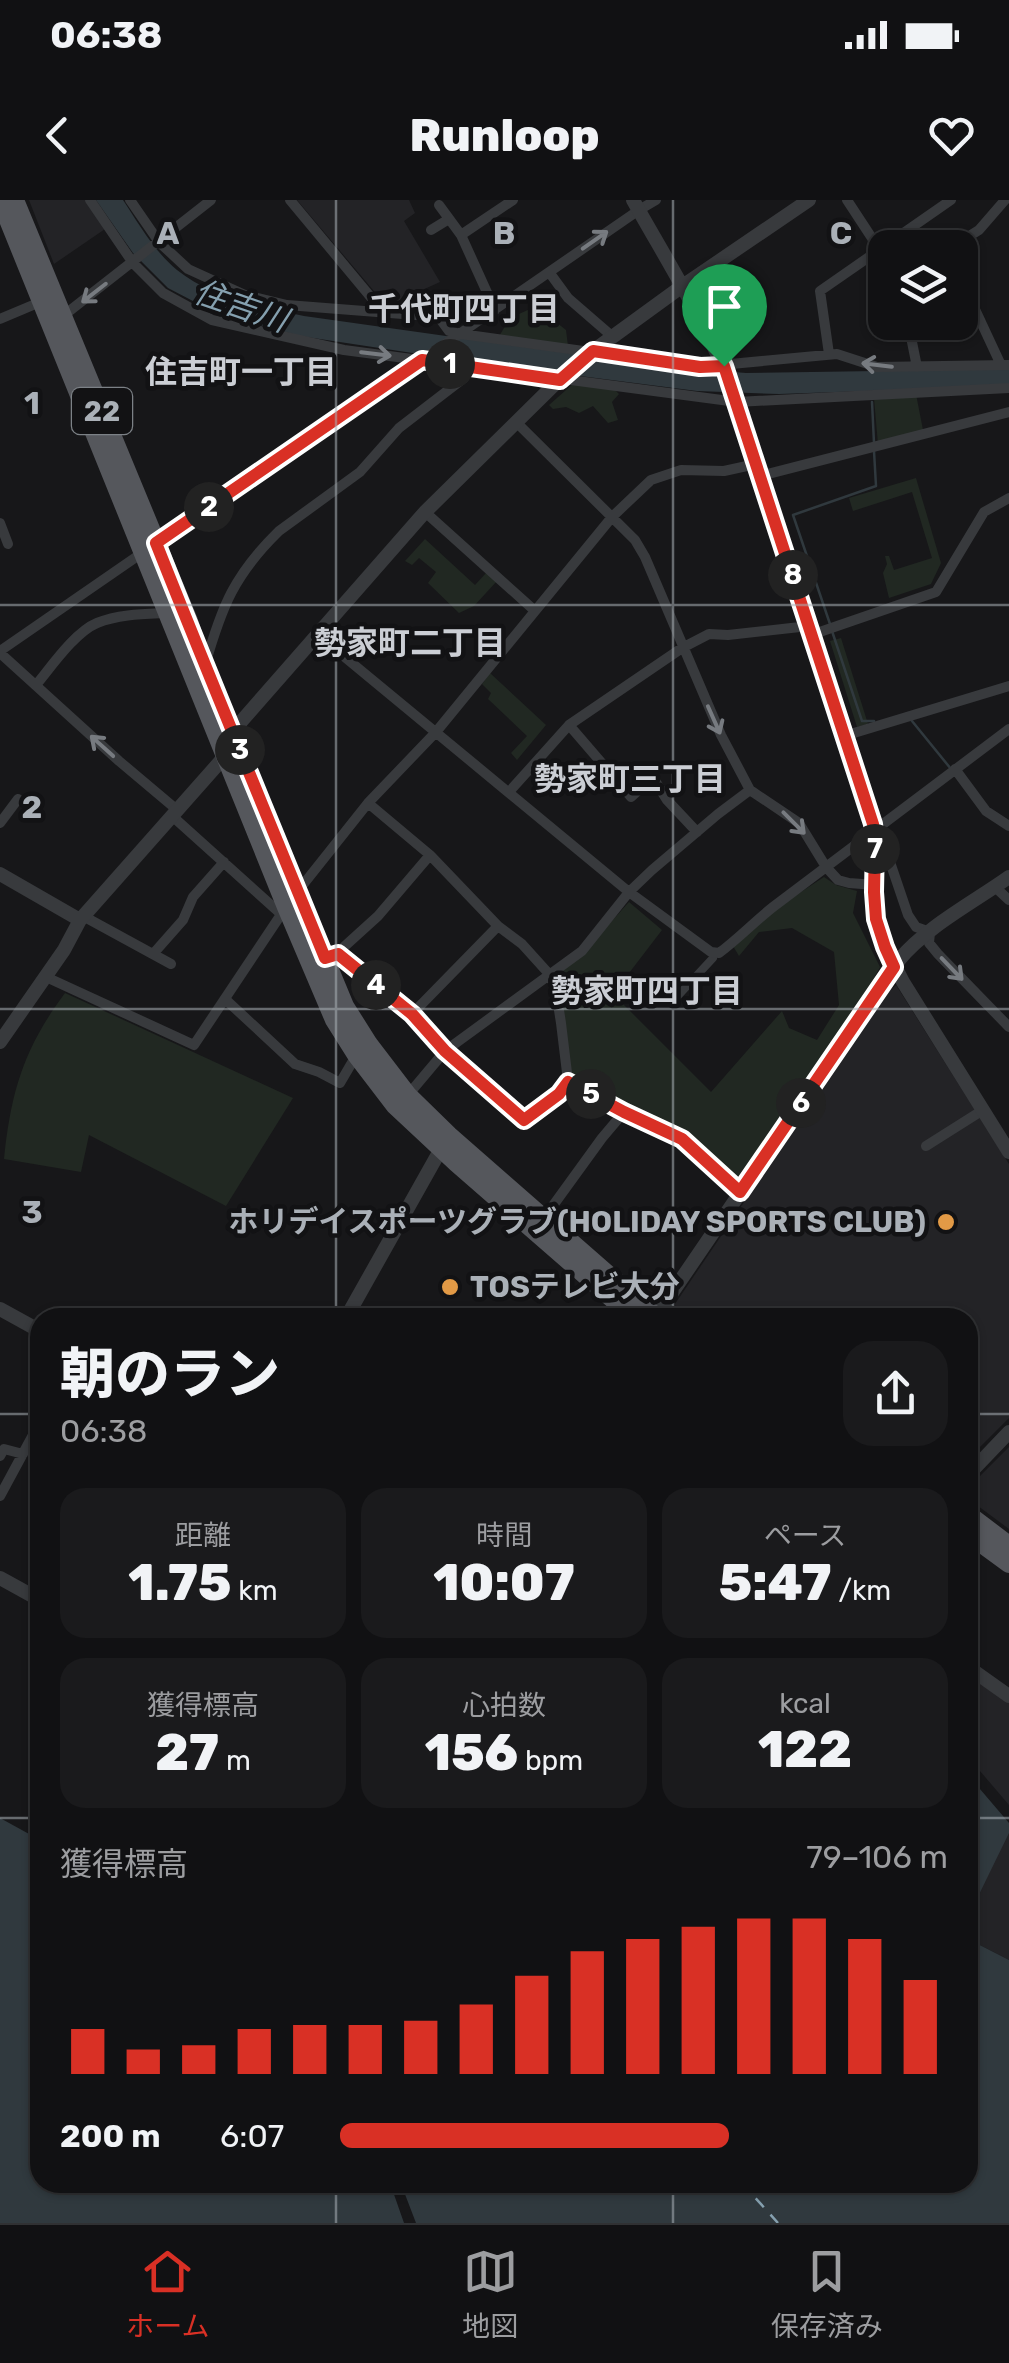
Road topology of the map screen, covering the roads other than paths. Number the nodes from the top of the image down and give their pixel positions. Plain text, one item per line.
1 (0, 200) edge
2 (15, 200) edge
3 (90, 200) edge
4 (130, 200) edge
5 (212, 200) edge
6 (290, 200) edge
7 (512, 200) edge
8 (656, 200) edge
9 (809, 200) edge
10 (848, 200) edge
11 (950, 200) edge
12 (1004, 200) edge
13 (439, 205) dead end
14 (636, 205) edge
15 (449, 218) junction
16 (432, 230) dead end
17 (912, 230) edge
18 (868, 231) edge
19 (978, 231) edge
20 (461, 236) junction
21 (158, 243) junction
22 (134, 262) junction
23 (868, 262) edge
24 (549, 272) junction
25 (681, 287) junction
26 (48, 299) junction
27 (495, 310) junction
28 (978, 312) edge
29 (385, 313) junction
30 (438, 316) junction
31 (0, 319) edge
32 (56, 319) junction
33 (481, 320) junction
34 (459, 335) junction
35 (614, 337) junction
36 (912, 340) edge
37 (592, 352) junction
38 (829, 354) junction
39 (424, 359) junction
40 (1005, 365) edge
41 (724, 366) junction
42 (469, 367) junction
43 (917, 367) junction
44 (561, 378) junction
45 (1009, 388) edge
46 (736, 402) junction
47 (1009, 412) edge
48 (516, 422) junction
49 (758, 470) junction
50 (1009, 498) edge
51 (425, 512) junction
52 (612, 517) junction
53 (0, 524) edge
54 (8, 544) dead end
55 (150, 548) junction
56 (534, 610) junction
57 (168, 612) junction
58 (810, 631) junction
59 (318, 634) junction
60 (682, 648) junction
61 (0, 652) edge
62 (204, 666) junction
63 (36, 686) junction
64 (1009, 686) edge
65 (569, 725) junction
66 (1009, 729) edge
67 (232, 732) junction
68 (436, 732) junction
69 (844, 736) junction
70 (226, 754) junction
71 (955, 769) junction
72 (750, 790) junction
73 (509, 792) junction
74 (18, 799) dead end
75 (368, 803) junction
76 (174, 812) junction
77 (0, 824) edge
78 (1009, 826) edge
79 (874, 830) junction
80 (697, 832) junction
81 (430, 855) junction
82 (224, 862) junction
83 (826, 867) junction
84 (0, 874) edge
85 (1009, 877) edge
86 (874, 884) junction
87 (995, 887) junction
88 (298, 891) junction
89 (629, 892) junction
90 (1009, 900) edge
91 (284, 911) junction
92 (81, 918) junction
93 (498, 926) junction
94 (930, 932) junction
95 (153, 954) junction
96 (332, 956) junction
97 (712, 958) dead end
98 (171, 964) dead end
99 (894, 967) junction
100 (550, 975) junction
101 (46, 977) junction
102 (225, 999) junction
103 (674, 1000) dead end
104 (412, 1014) junction
105 (1009, 1027) edge
106 (0, 1042) edge
107 (362, 1049) junction
108 (445, 1051) junction
109 (568, 1082) junction
110 (408, 1095) junction
111 (983, 1110) junction
112 (624, 1112) junction
113 (444, 1142) junction
114 (926, 1146) dead end
115 (1009, 1152) edge
116 (740, 1192) junction
117 (544, 1218) junction
118 (352, 1308) edge
119 (637, 1308) edge
120 (638, 1308) edge
121 (659, 1308) edge
122 (0, 1309) edge
123 (30, 1325) edge
124 (1009, 1432) edge
125 (30, 1441) edge
126 (23, 1454) junction
127 (0, 1456) edge
128 (978, 1465) edge
129 (0, 1496) edge
130 (978, 1522) edge
131 (978, 1541) edge
132 (1009, 1545) edge
133 (1009, 1564) edge
134 (0, 1578) edge
135 (30, 1594) edge
136 (978, 1674) edge
137 (1009, 1696) edge

1 - 26 main road, 22
2 - 26 main road, 22
3 - 22 street
4 - 21 street
5 - 21 street
6 - 29 street
7 - 20 street
8 - 14 street
9 - 25 street
10 - 18 street
11 - 17 street
12 - 19 street
13 - 15 street
24 -> 14 street
14 - 25 street
15 - 16 street
15 - 20 street
20 - 27 street
21 - 22 street
21 - 29 street
22 -> 32 street
22 -> 39 street
23 - 38 street
24 - 27 street
24 - 35 street
25 - 35 street
25 - 41 street
26 - 31 street
26 - 32 main road, 22
27 - 33 street
28 - 40 street
29 - 30 street
30 - 33 street
30 - 34 street
32 - 55 main road, 22
33 - 34 street
34 - 37 street
34 - 39 street
35 - 37 street
36 - 43 street
37 - 41 street
37 - 44 street
38 - 41 street
43 -> 38 street
39 - 42 street
39 - 55 street
40 - 43 street
41 - 46 street
42 - 44 street
42 - 62 street
44 - 46 street
44 - 48 street
45 - 46 street
46 - 49 street
47 - 49 street
48 - 51 street
48 - 52 street
49 - 52 street
49 - 58 street
50 - 58 street
51 - 56 street
51 - 59 street
52 - 56 street
52 - 60 street
53 - 54 street
55 - 57 main road, 22
55 - 61 street
55 - 62 main road, 22
56 - 68 street
57 - 63 street
57 - 70 main road, 22
58 - 60 street
58 - 69 street
59 - 67 street
59 - 68 street
60 - 65 street
60 -> 72 street
61 - 63 street
62 - 67 main road, 22
76 -> 63 street
64 - 69 street
65 - 73 street
65 - 80 street
66 - 71 street
67 - 70 street
67 - 88 main road, 22
68 - 73 street
68 - 75 street
69 - 79 street
70 - 76 street
70 - 91 main road, 22
71 - 78 street
71 - 79 street
72 - 80 street
72 -> 83 street
73 - 89 street
74 - 77 street
75 - 81 street
75 - 88 street
76 - 82 street
76 - 92 street
79 - 83 street
79 - 86 street
79 - 94 street
80 - 89 street
81 - 93 street
81 - 96 street
82 - 91 street
82 - 95 street
83 - 86 street
83 - 89 street
84 - 92 street
85 - 87 street
86 - 99 street
87 - 90 street
87 - 94 street
88 - 96 main road, 22
89 - 100 street
91 - 102 street
91 - 107 main road, 22
92 - 95 street
92 - 101 street
93 - 100 street
93 - 104 street
94 - 99 street
94 -> 105 street
95 - 98 street
96 - 104 street
96 - 107 main road, 22
97 - 103 street
99 - 111 street
99 - 116 street
100 - 108 street
100 - 109 street
101 - 102 street
101 - 106 street
102 - 107 street
104 - 108 street
107 - 110 main road, 22
107 - 113 main road, 22
108 - 109 street
108 - 110 street
109 - 112 street
110 - 113 main road, 22
111 - 114 street
111 - 115 street
112 - 116 street
112 - 117 street
113 - 117 main road, 22
113 - 118 street
113 - 119 main road, 22
116 - 121 street
117 - 120 main road, 22
122 - 123 street
124 - 128 street
125 - 126 street
126 - 127 street
126 - 129 street
130 - 132 main road
131 - 133 main road
134 - 135 street
136 - 137 street

